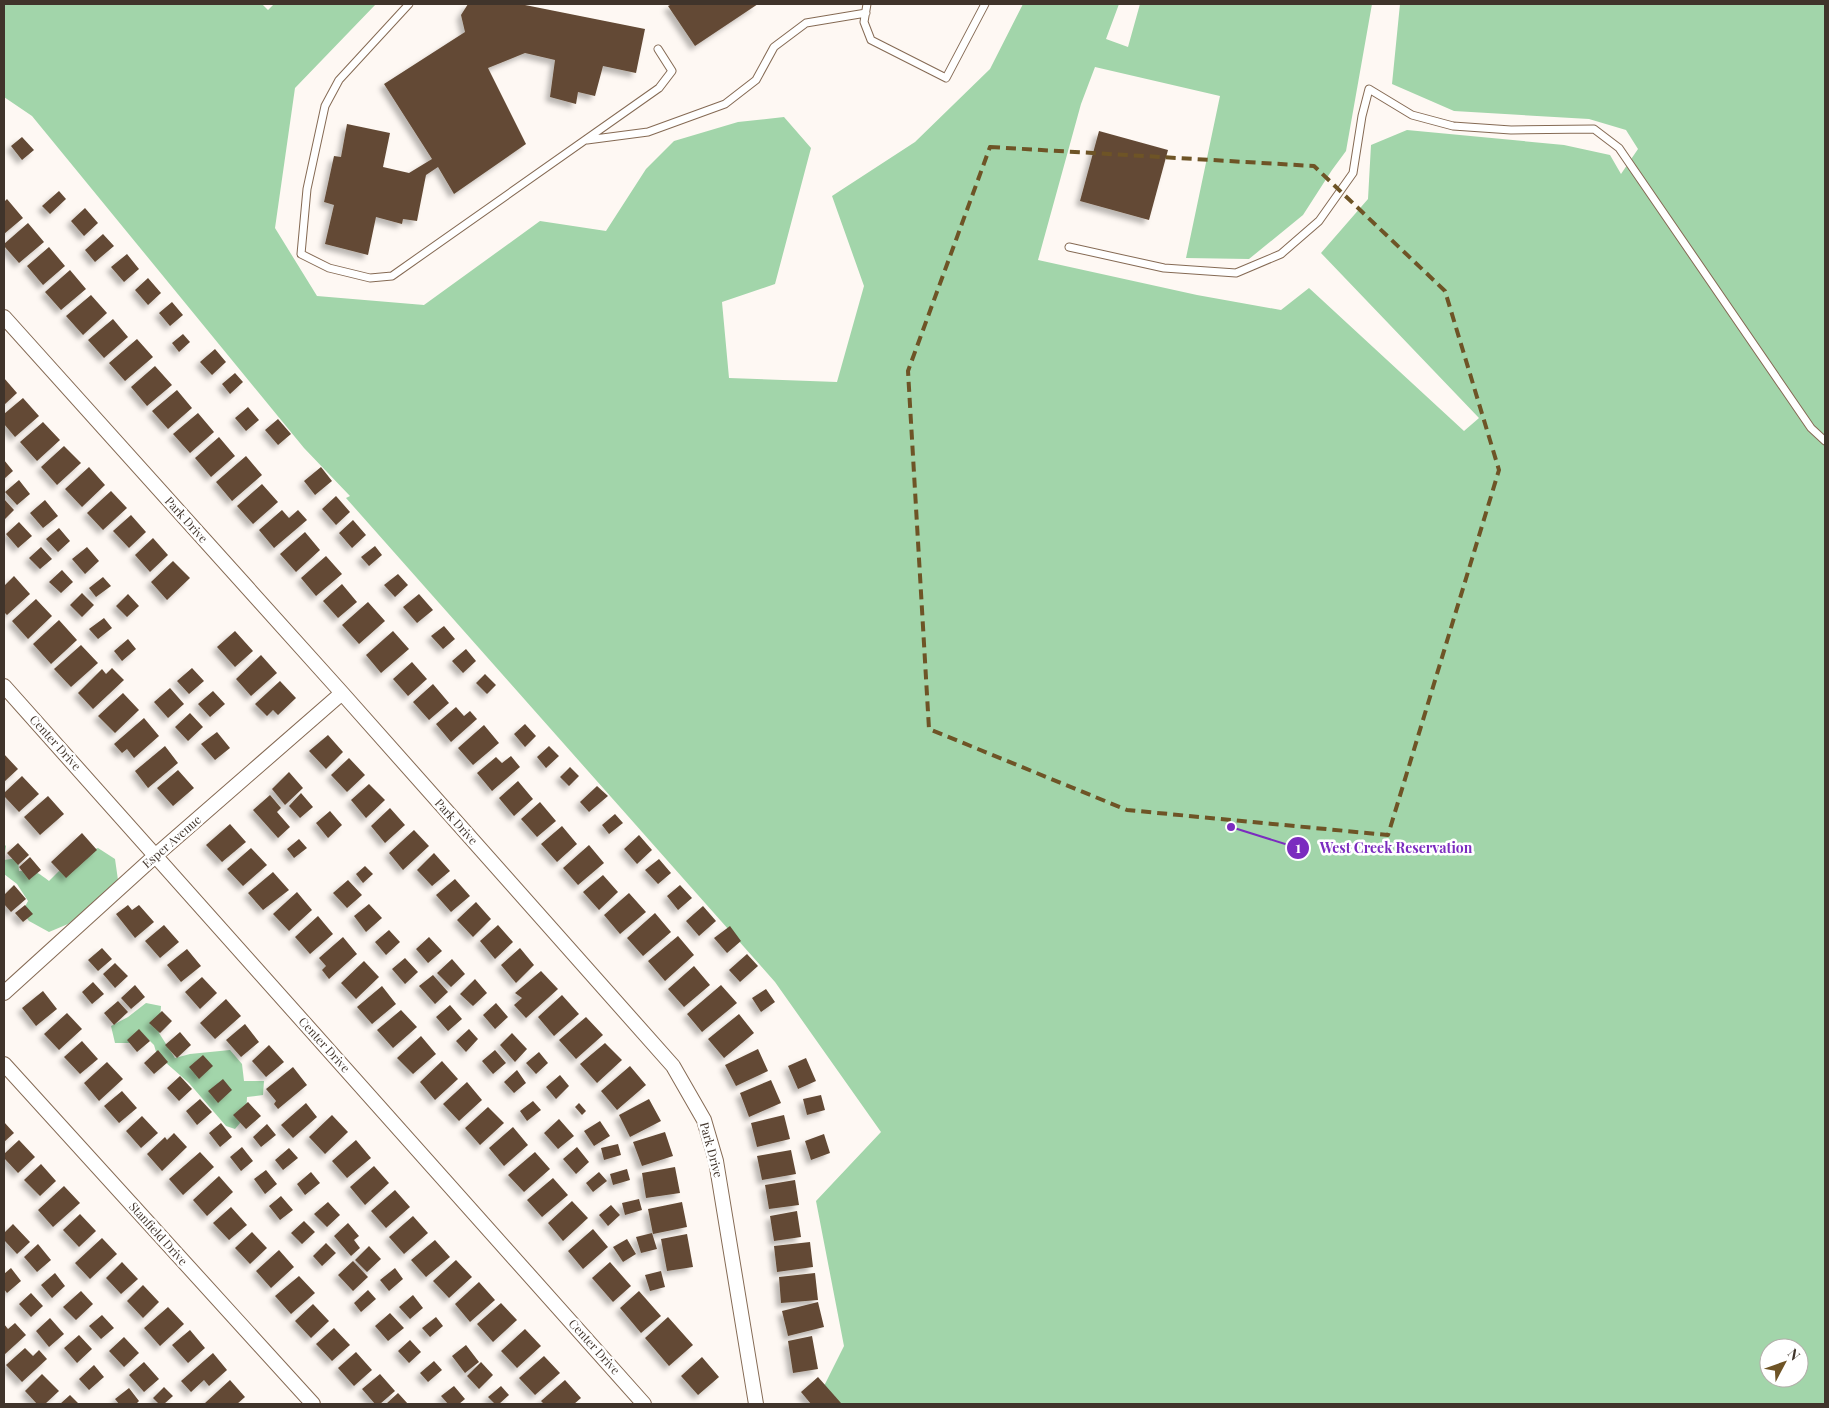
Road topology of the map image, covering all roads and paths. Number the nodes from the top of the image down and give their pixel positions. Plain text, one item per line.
1 (409, 4) edge
2 (867, 4) edge
3 (985, 4) edge
4 (866, 13) junction
5 (658, 49) dead end
6 (584, 141) junction
7 (1069, 247) dead end
8 (4, 317) edge
9 (1825, 441) edge
10 (4, 686) edge
11 (342, 693) junction
12 (155, 856) junction
13 (4, 993) edge
14 (4, 1064) edge
15 (313, 1404) edge
16 (644, 1404) edge
17 (756, 1404) edge

1 - 6 lane
2 - 4 lane
3 - 4 lane
4 - 6 lane
5 - 6 lane
7 - 9 lane
8 - 11 street, Park Drive
10 - 12 street, Center Drive
11 - 12 street, Esper Avenue
11 - 17 street, Park Drive
12 - 13 street, Esper Avenue
12 - 16 street, Center Drive
14 - 15 street, Stanfield Drive

